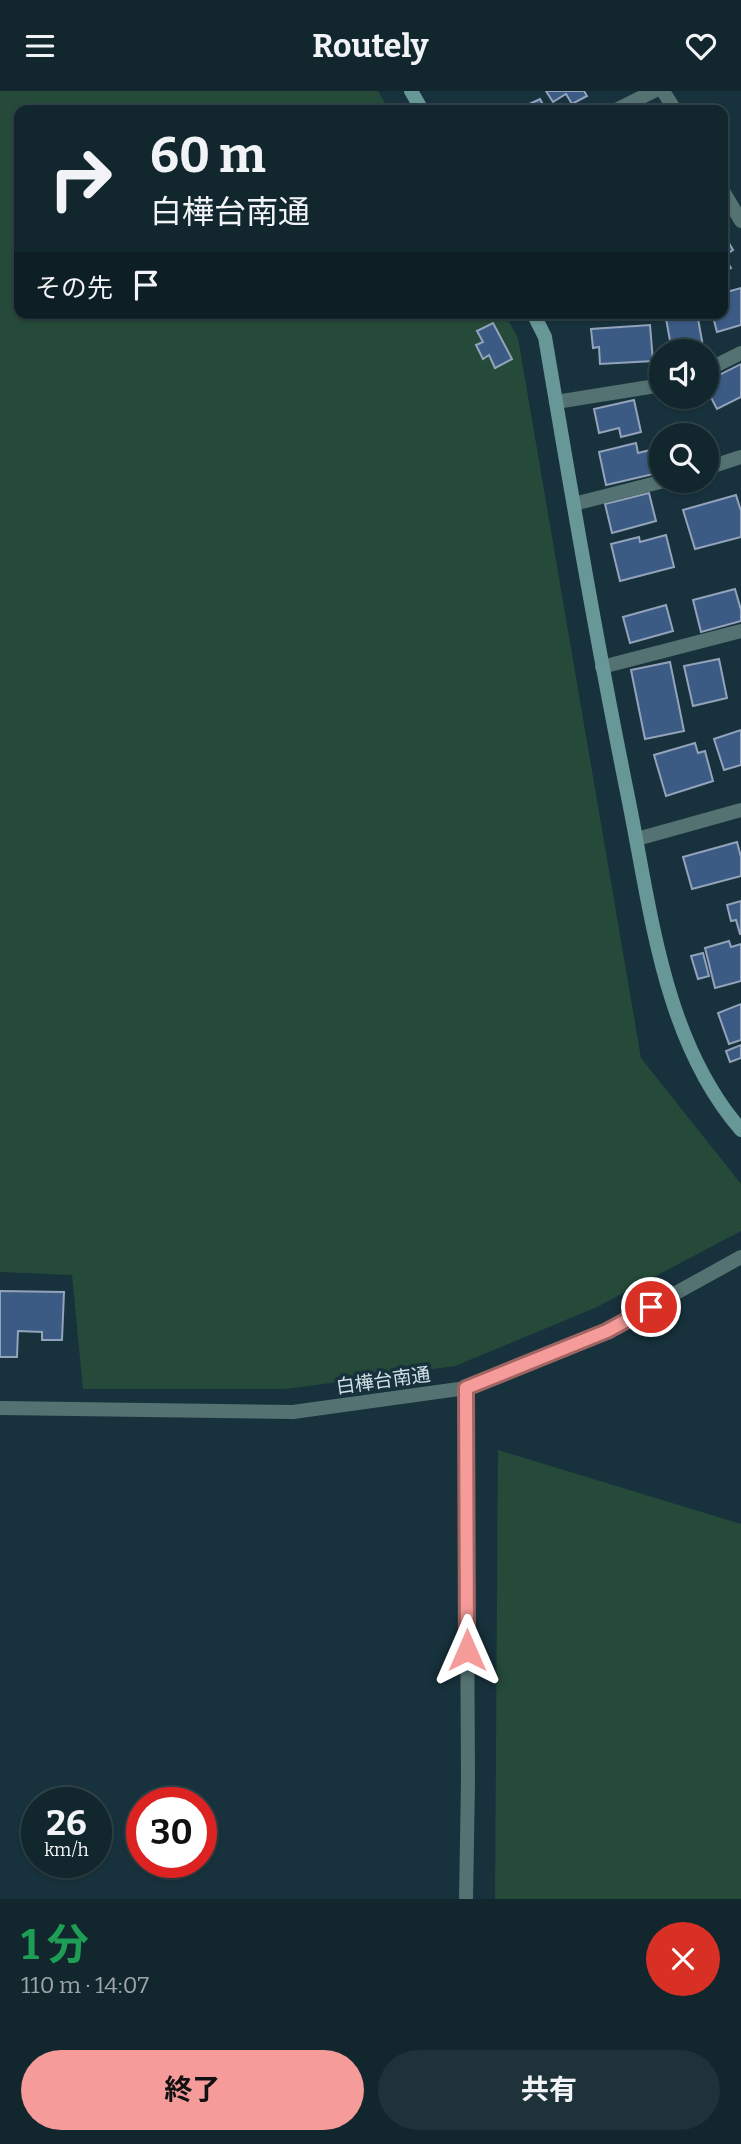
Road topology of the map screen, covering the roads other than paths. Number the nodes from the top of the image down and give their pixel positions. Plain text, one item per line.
1 (654, 91) edge
2 (626, 105) edge
3 (728, 199) edge
4 (741, 221) edge
5 (536, 319) edge
6 (741, 353) edge
7 (719, 364) edge
8 (649, 387) edge
9 (556, 402) junction
10 (741, 457) edge
11 (719, 464) edge
12 (649, 485) edge
13 (574, 504) junction
14 (741, 631) edge
15 (602, 667) junction
16 (741, 810) edge
17 (637, 839) junction
18 (741, 1131) edge
19 (741, 1257) edge
20 (466, 1388) junction
21 (0, 1408) edge
22 (466, 1899) edge

1 - 2 street
3 - 4 street
5 - 9 street
6 - 7 street
8 - 9 street
9 - 13 street
10 - 11 street
12 - 13 street
13 - 15 street
14 - 15 street
15 - 17 street
16 - 17 street
17 - 18 street
19 - 20 street, 白樺台南通
20 - 21 street, 白樺台南通
20 - 22 street

